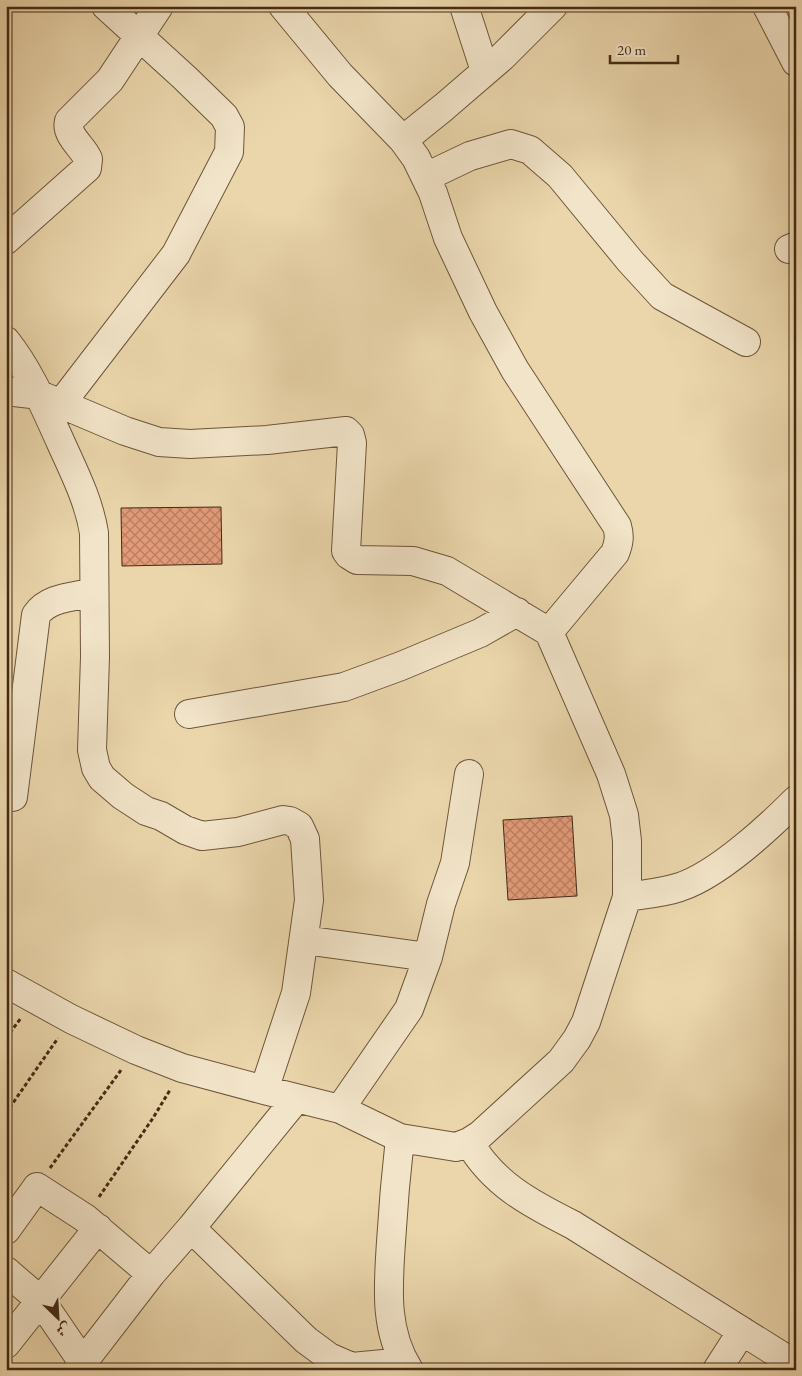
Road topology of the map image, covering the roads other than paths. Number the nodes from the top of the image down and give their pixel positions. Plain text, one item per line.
1 (106, 6) edge
2 (160, 6) edge
3 (283, 6) edge
4 (464, 6) edge
5 (553, 6) edge
6 (766, 6) edge
7 (138, 36) junction
8 (796, 62) edge
9 (485, 72) junction
10 (403, 140) junction
11 (426, 177) junction
12 (6, 240) edge
13 (6, 341) edge
14 (746, 342) dead end
15 (6, 391) edge
16 (50, 400) junction
17 (94, 592) junction
18 (516, 612) junction
19 (549, 632) junction
20 (189, 714) dead end
21 (469, 774) dead end
22 (13, 797) dead end
23 (796, 800) edge
24 (627, 897) junction
25 (304, 940) junction
26 (428, 957) junction
27 (6, 983) edge
28 (264, 1090) junction
29 (296, 1099) junction
30 (340, 1108) junction
31 (400, 1138) junction
32 (469, 1142) junction
33 (91, 1223) junction
34 (191, 1228) junction
35 (6, 1230) edge
36 (6, 1271) edge
37 (151, 1274) junction
38 (41, 1301) junction
39 (742, 1331) junction
40 (6, 1344) edge
41 (796, 1365) edge
42 (407, 1366) edge
43 (82, 1368) edge
44 (717, 1370) edge

1 - 7 street
2 - 7 street
3 - 10 street
4 - 9 street
5 - 9 street
6 - 8 street
7 - 12 street
7 - 16 street
9 - 10 street
10 - 11 street
11 - 14 street
11 - 19 street
13 - 16 street
15 - 16 street
16 - 17 street
16 - 18 street
17 - 22 street
17 - 25 street
18 - 19 street
18 - 20 street
19 - 24 street
21 - 26 street
23 - 24 street
24 - 32 street
25 - 26 street
25 - 28 street
26 - 30 street
27 - 28 street
28 - 29 street
29 - 30 street
29 - 34 street
30 - 31 street
31 - 32 street
31 - 42 street
32 - 39 street
33 - 35 street
33 - 37 street
33 - 38 street
34 - 37 street
34 - 42 street
36 - 38 street
37 - 43 street
38 - 40 street
38 - 43 street
39 - 41 street
39 - 44 street

